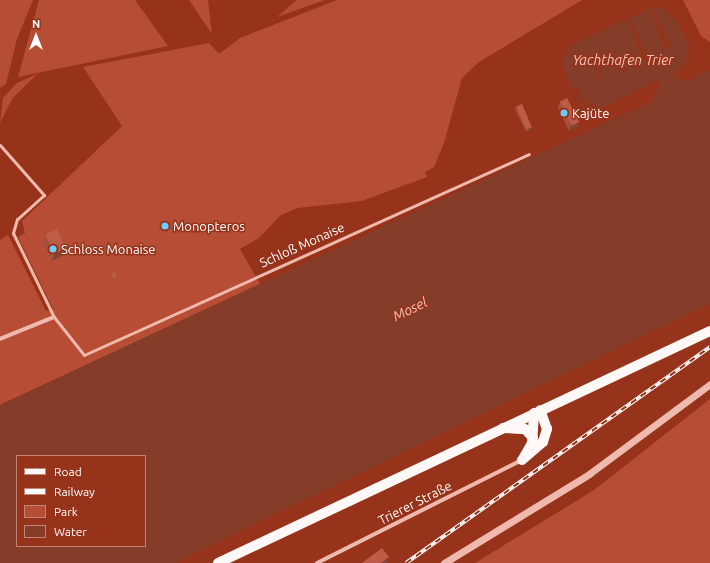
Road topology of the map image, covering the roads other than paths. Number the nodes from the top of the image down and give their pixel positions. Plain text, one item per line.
1 (0, 145) edge
2 (529, 154) dead end
3 (54, 317) junction
4 (709, 331) edge
5 (0, 339) edge
6 (710, 384) edge
7 (537, 412) junction
8 (502, 428) junction
9 (533, 438) junction
10 (522, 460) junction
11 (218, 563) edge
12 (317, 563) edge
13 (444, 563) edge

1 - 3 lane
2 - 3 lane, Schloß Monaise
3 - 5 street
4 - 7 main road
6 - 13 street
7 - 8 main road
7 - 9 main road
7 - 10 main road
8 - 9 main road
8 - 11 main road
9 - 10 main road
10 - 12 street, Trierer Straße

